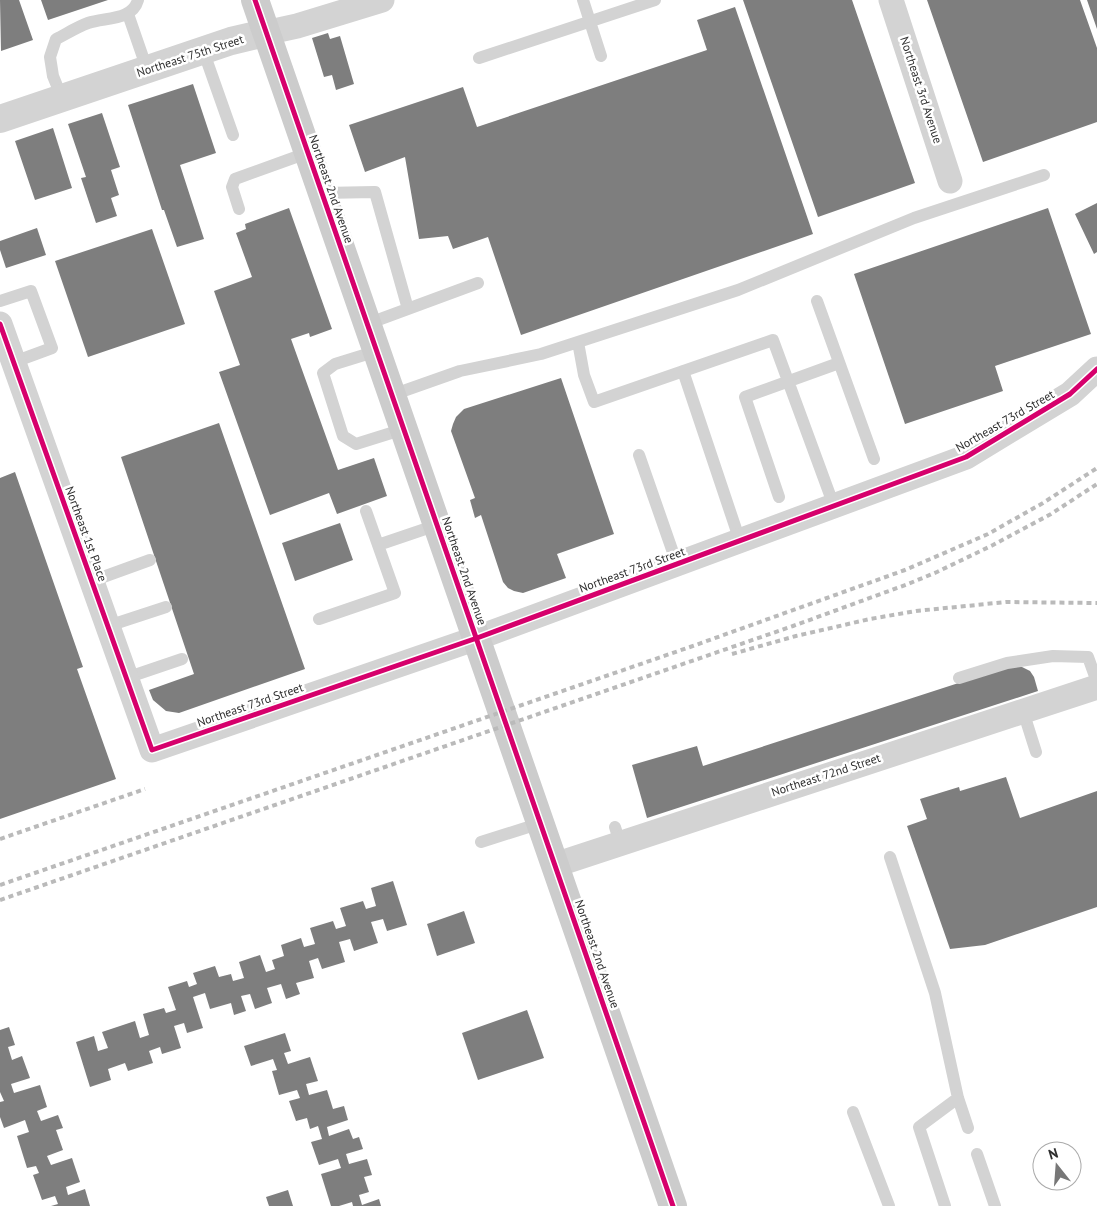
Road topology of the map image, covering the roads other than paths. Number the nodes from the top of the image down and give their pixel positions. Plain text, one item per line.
1 (138, 0) edge
2 (255, 0) edge
3 (382, 0) edge
4 (583, 0) edge
5 (655, 0) edge
6 (891, 0) edge
7 (128, 14) junction
8 (590, 21) junction
9 (265, 33) junction
10 (203, 50) junction
11 (601, 56) dead end
12 (479, 58) dead end
13 (147, 69) junction
14 (62, 98) junction
15 (0, 119) edge
16 (233, 135) dead end
17 (307, 152) junction
18 (1044, 175) dead end
19 (954, 192) junction
20 (322, 193) junction
21 (239, 209) dead end
22 (478, 283) dead end
23 (0, 301) edge
24 (817, 301) dead end
25 (408, 309) junction
26 (0, 324) edge
27 (367, 324) junction
28 (578, 342) junction
29 (377, 350) junction
30 (14, 362) junction
31 (839, 363) junction
32 (1097, 368) edge
33 (683, 371) junction
34 (789, 381) junction
35 (392, 395) junction
36 (404, 429) junction
37 (640, 455) dead end
38 (874, 459) dead end
39 (779, 497) dead end
40 (834, 506) junction
41 (366, 511) dead end
42 (437, 525) junction
43 (740, 541) junction
44 (378, 545) junction
45 (150, 560) dead end
46 (677, 564) junction
47 (92, 581) junction
48 (166, 607) dead end
49 (319, 619) dead end
50 (108, 626) junction
51 (477, 638) junction
52 (182, 659) dead end
53 (126, 678) junction
54 (959, 678) dead end
55 (1097, 682) edge
56 (1097, 687) edge
57 (1023, 711) junction
58 (152, 750) joint
59 (1036, 752) dead end
60 (540, 823) junction
61 (482, 842) dead end
62 (890, 857) dead end
63 (555, 865) junction
64 (958, 1098) junction
65 (853, 1112) dead end
66 (968, 1128) dead end
67 (977, 1154) dead end
68 (674, 1206) edge
69 (889, 1206) edge
70 (945, 1206) edge
71 (995, 1206) edge

1 - 7 lane
2 - 9 main road, Northeast 2nd Avenue
3 - 9 street, Northeast 75th Street
4 - 8 lane
5 - 8 lane
6 - 19 street, Northeast 3rd Avenue
7 - 13 lane
7 - 14 lane
8 - 11 lane
8 - 12 lane
9 - 10 street, Northeast 75th Street
9 - 17 main road, Northeast 2nd Avenue
10 - 13 street, Northeast 75th Street
10 - 16 lane
13 - 14 street, Northeast 75th Street
14 - 15 street, Northeast 75th Street
17 - 20 main road, Northeast 2nd Avenue
17 - 21 lane
18 - 19 lane
19 - 28 lane
20 - 25 lane
20 - 27 main road, Northeast 2nd Avenue
22 - 25 lane
23 - 30 lane
24 - 31 lane
25 - 27 lane
26 - 30 street, Northeast 1st Place
27 - 29 main road, Northeast 2nd Avenue
28 - 33 lane
28 - 35 lane
29 - 35 main road, Northeast 2nd Avenue
29 - 36 lane
30 - 47 street, Northeast 1st Place
31 - 34 lane
31 - 38 lane
32 - 40 street, Northeast 73rd Street
33 - 34 lane
33 - 43 lane
34 - 39 lane
34 - 40 lane
35 - 36 main road, Northeast 2nd Avenue
36 - 42 main road, Northeast 2nd Avenue
37 - 46 lane
40 - 43 street, Northeast 73rd Street
41 - 44 lane
42 - 44 lane
42 - 51 main road, Northeast 2nd Avenue
43 - 46 street, Northeast 73rd Street
44 - 49 lane
45 - 47 lane
46 - 51 street, Northeast 73rd Street
47 - 50 street, Northeast 1st Place
48 - 50 lane
50 - 53 street, Northeast 1st Place
51 - 58 street, Northeast 73rd Street
51 - 60 main road, Northeast 2nd Avenue
52 - 53 lane
53 - 58 street, Northeast 1st Place
54 - 55 lane
56 - 57 street, Northeast 72nd Street
57 - 59 lane
57 - 63 street, Northeast 72nd Street
60 - 61 lane
60 - 63 main road, Northeast 2nd Avenue
62 - 64 lane
63 - 68 main road, Northeast 2nd Avenue
64 - 66 lane
64 - 70 lane
65 - 69 lane
67 - 71 lane

